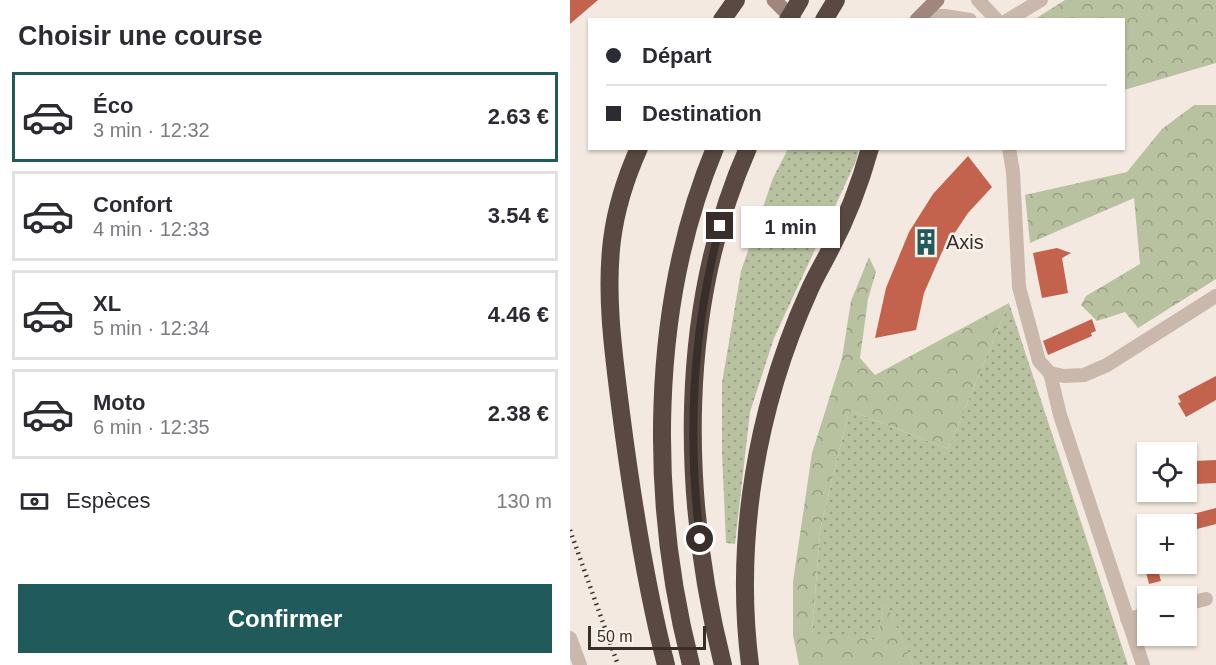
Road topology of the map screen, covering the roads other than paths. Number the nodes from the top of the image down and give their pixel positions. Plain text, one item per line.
1 (736, 0) edge
2 (774, 0) edge
3 (800, 0) edge
4 (836, 0) edge
5 (937, 0) edge
6 (978, 0) edge
7 (1041, 0) edge
8 (723, 18) edge
9 (789, 18) edge
10 (792, 18) edge
11 (825, 18) edge
12 (920, 18) edge
13 (958, 18) edge
14 (995, 18) edge
15 (1011, 18) edge
16 (638, 150) edge
17 (714, 150) edge
18 (747, 150) edge
19 (869, 150) edge
20 (1009, 150) edge
21 (1216, 296) edge
22 (1050, 373) junction
23 (1206, 599) dead end
24 (1197, 601) edge
25 (1137, 617) edge
26 (1127, 619) junction
27 (570, 638) edge
28 (580, 665) edge
29 (666, 665) edge
30 (691, 665) edge
31 (723, 665) edge
32 (750, 665) edge
33 (1143, 665) edge

1 - 8 highway
2 - 10 main road
3 - 9 highway
4 - 11 highway
5 - 12 main road
6 - 14 street
7 - 15 street
12 - 13 street
16 - 29 highway
17 - 30 highway
18 - 31 highway
19 - 32 highway
20 - 22 street
21 - 22 street
22 - 26 street
23 - 24 street
25 - 26 street
26 - 33 street
27 - 28 street

